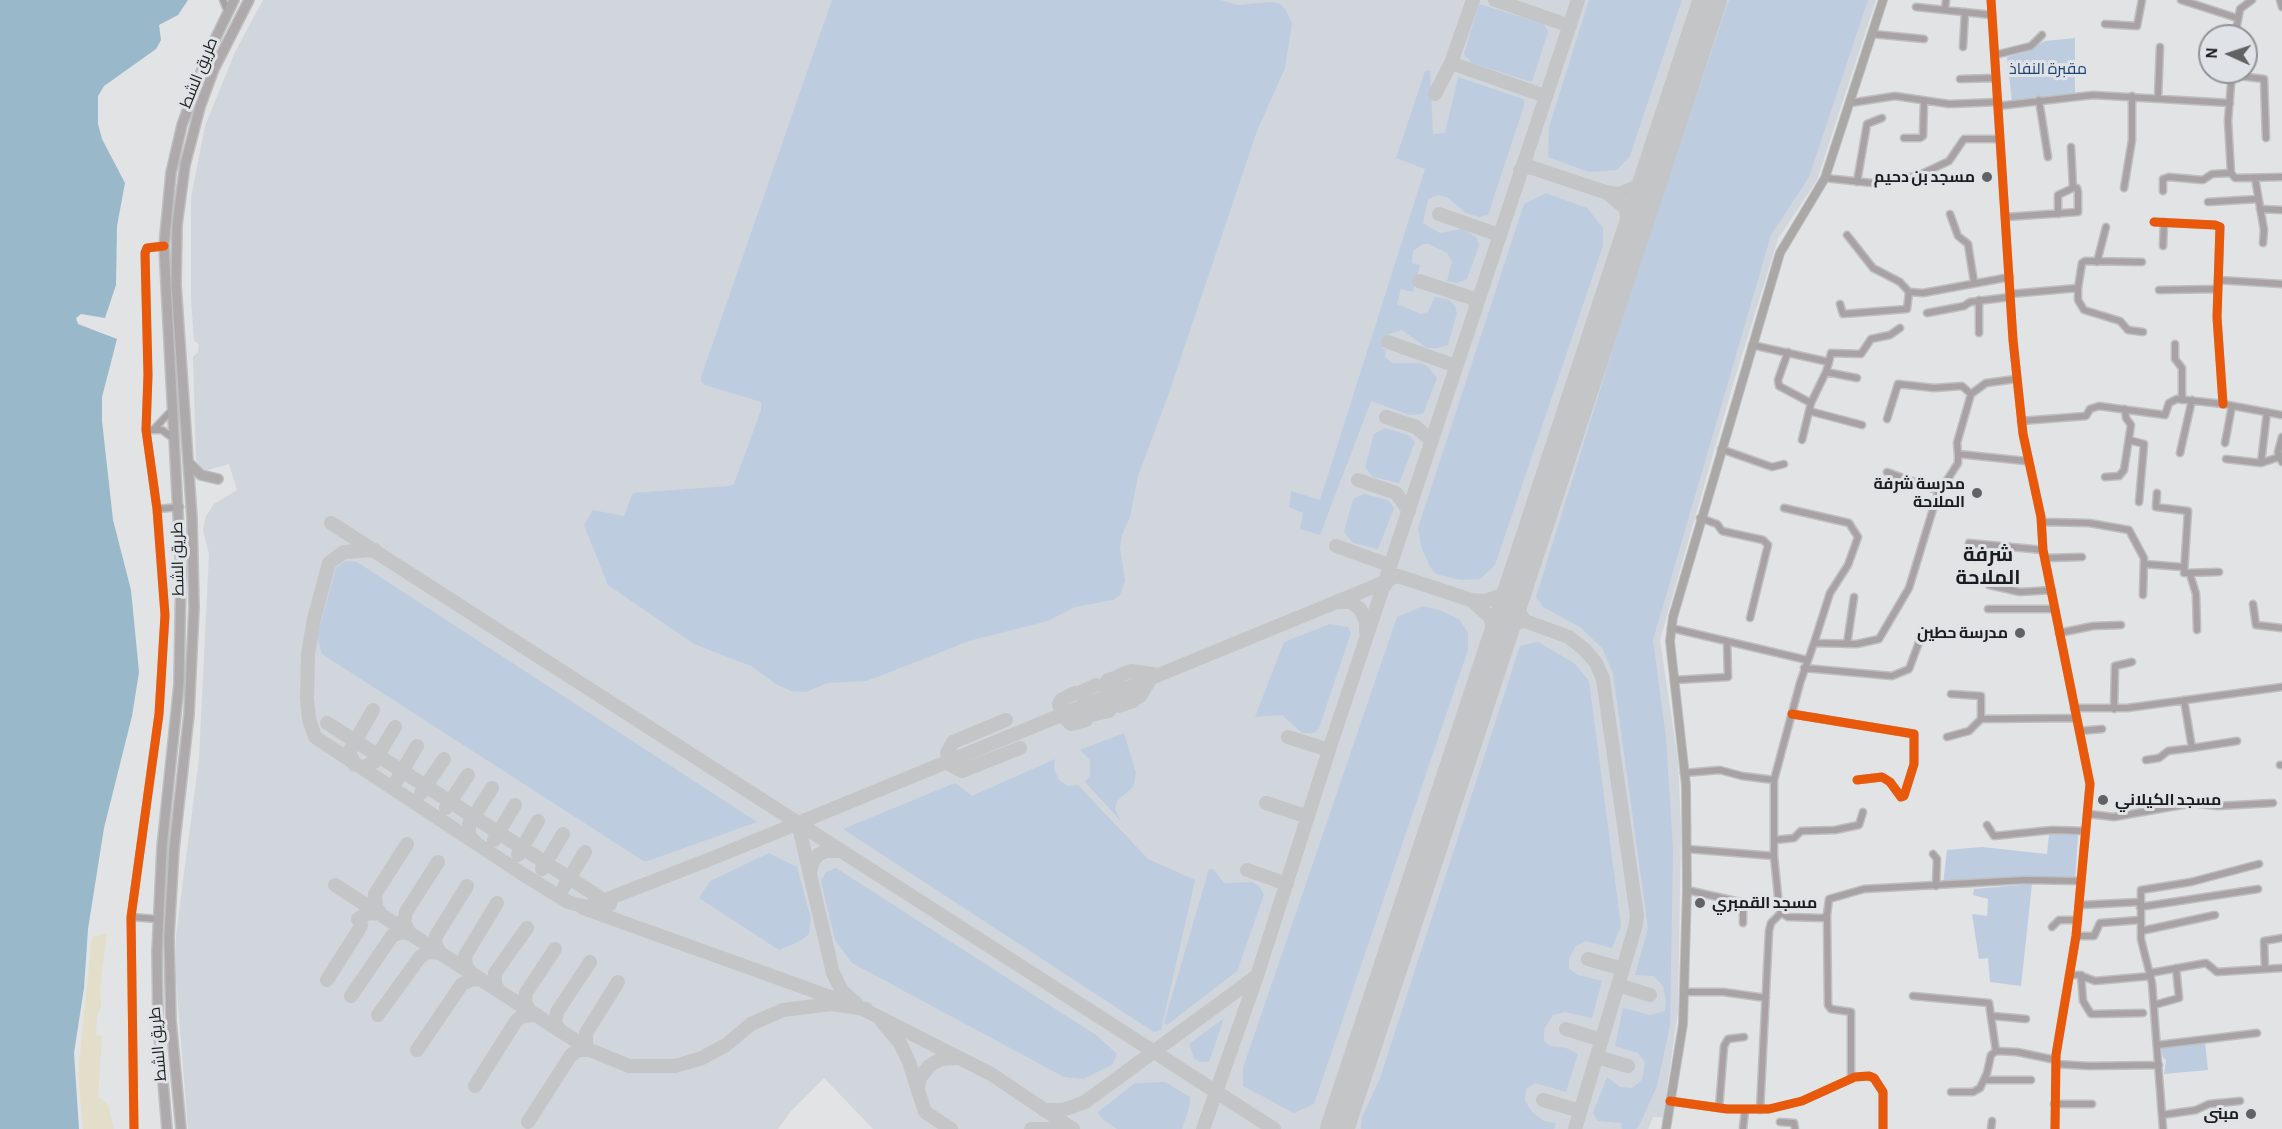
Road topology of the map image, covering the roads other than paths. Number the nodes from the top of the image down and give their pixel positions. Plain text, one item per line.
1 (223, 0) edge
2 (234, 0) edge
3 (249, 0) edge
4 (1883, 0) edge
5 (1946, 0) edge
6 (1991, 0) edge
7 (2142, 0) edge
8 (2181, 0) edge
9 (2252, 0) edge
10 (2280, 0) edge
11 (1916, 7) dead end
12 (2282, 7) edge
13 (1945, 10) junction
14 (228, 12) junction
15 (1965, 12) junction
16 (1992, 15) junction
17 (2237, 18) junction
18 (2105, 24) dead end
19 (2236, 24) edge
20 (1873, 34) junction
21 (2042, 35) dead end
22 (1924, 39) dead end
23 (1963, 47) dead end
24 (2160, 47) dead end
25 (1995, 55) junction
26 (1996, 78) junction
27 (2258, 78) edge
28 (1960, 79) dead end
29 (2231, 84) edge
30 (2132, 96) junction
31 (2158, 98) junction
32 (2039, 100) junction
33 (1924, 101) junction
34 (1850, 103) junction
35 (2230, 103) junction
36 (1998, 104) junction
37 (1882, 118) dead end
38 (1904, 138) dead end
39 (2266, 138) dead end
40 (2000, 139) junction
41 (2071, 147) dead end
42 (2048, 157) dead end
43 (2231, 173) junction
44 (1904, 177) dead end
45 (2282, 177) edge
46 (1825, 178) junction
47 (2255, 178) junction
48 (1857, 182) junction
49 (1872, 183) dead end
50 (2073, 188) junction
51 (2124, 188) dead end
52 (2163, 191) dead end
53 (2258, 199) junction
54 (2208, 202) dead end
55 (2260, 209) junction
56 (2282, 210) edge
57 (1950, 214) dead end
58 (2058, 214) junction
59 (2006, 217) junction
60 (2154, 222) dead end
61 (2164, 222) junction
62 (2106, 227) dead end
63 (1847, 235) dead end
64 (2263, 243) dead end
65 (164, 246) junction
66 (2163, 246) dead end
67 (2097, 262) junction
68 (2142, 262) dead end
69 (2010, 277) junction
70 (2218, 280) junction
71 (1974, 282) junction
72 (2282, 284) edge
73 (2078, 288) junction
74 (2218, 289) junction
75 (2158, 290) dead end
76 (1909, 292) junction
77 (2010, 296) junction
78 (1979, 300) junction
79 (1840, 304) dead end
80 (1928, 313) dead end
81 (1900, 328) dead end
82 (2143, 332) dead end
83 (1979, 333) dead end
84 (2175, 344) dead end
85 (1752, 345) junction
86 (1788, 352) junction
87 (1829, 362) junction
88 (1826, 372) junction
89 (1857, 378) dead end
90 (2016, 379) junction
91 (1971, 394) junction
92 (2182, 400) junction
93 (2192, 400) junction
94 (1811, 403) junction
95 (2223, 404) junction
96 (2232, 406) junction
97 (2126, 408) junction
98 (171, 411) junction
99 (1809, 411) junction
100 (2267, 412) junction
101 (2282, 416) edge
102 (1887, 419) dead end
103 (2021, 421) junction
104 (1862, 425) dead end
105 (154, 429) junction
106 (146, 430) junction
107 (2282, 437) edge
108 (173, 438) junction
109 (1802, 440) dead end
110 (2129, 440) junction
111 (2225, 443) dead end
112 (1721, 449) junction
113 (2180, 453) dead end
114 (1958, 454) junction
115 (2226, 459) dead end
116 (2280, 459) edge
117 (2026, 461) junction
118 (188, 462) junction
119 (2261, 463) junction
120 (1784, 464) dead end
121 (1887, 472) dead end
122 (2105, 477) dead end
123 (218, 479) dead end
124 (1939, 491) junction
125 (2157, 493) dead end
126 (2139, 502) dead end
127 (180, 507) junction
128 (157, 508) junction
129 (1784, 508) dead end
130 (1700, 518) junction
131 (2042, 522) junction
132 (1969, 543) dead end
133 (2043, 550) junction
134 (2082, 556) dead end
135 (2045, 558) junction
136 (2144, 564) junction
137 (2183, 567) junction
138 (2219, 573) dead end
139 (2190, 574) junction
140 (1989, 585) dead end
141 (2052, 590) junction
142 (2144, 595) dead end
143 (1854, 597) dead end
144 (2253, 604) dead end
145 (1988, 609) dead end
146 (2054, 609) junction
147 (1750, 618) dead end
148 (2121, 626) dead end
149 (1671, 628) junction
150 (2282, 628) edge
151 (2197, 630) dead end
152 (2059, 633) junction
153 (1921, 637) dead end
154 (1727, 641) junction
155 (1814, 643) junction
156 (1847, 644) junction
157 (163, 653) junction
158 (180, 653) junction
159 (1808, 660) junction
160 (2132, 662) dead end
161 (1804, 668) junction
162 (1674, 680) junction
163 (2282, 687) edge
164 (1951, 694) dead end
165 (2184, 700) junction
166 (2074, 708) junction
167 (2114, 709) junction
168 (1792, 714) junction
169 (2076, 718) junction
170 (1982, 719) junction
171 (2102, 729) dead end
172 (2079, 731) junction
173 (1947, 737) dead end
174 (2237, 741) dead end
175 (2192, 748) junction
176 (2146, 760) dead end
177 (1684, 773) junction
178 (1774, 780) junction
179 (1857, 780) dead end
180 (2273, 803) dead end
181 (1863, 812) dead end
182 (2089, 814) junction
183 (1987, 825) dead end
184 (2085, 831) junction
185 (1775, 840) junction
186 (1687, 849) junction
187 (1933, 854) dead end
188 (1774, 856) junction
189 (2259, 864) dead end
190 (2081, 880) junction
191 (1936, 886) junction
192 (2258, 889) dead end
193 (1687, 890) junction
194 (2140, 904) junction
195 (2080, 905) junction
196 (1780, 913) junction
197 (1827, 915) junction
198 (2215, 915) dead end
199 (131, 918) junction
200 (158, 919) junction
201 (2078, 920) junction
202 (2140, 920) junction
203 (1743, 923) dead end
204 (2052, 927) dead end
205 (2141, 931) junction
206 (2076, 936) junction
207 (2282, 938) edge
208 (2176, 968) junction
209 (2282, 968) edge
210 (2265, 969) junction
211 (2150, 974) junction
212 (2069, 975) junction
213 (2082, 976) junction
214 (1684, 992) junction
215 (1913, 996) dead end
216 (1766, 998) junction
217 (2154, 1005) junction
218 (2143, 1013) dead end
219 (1993, 1016) junction
220 (2026, 1019) dead end
221 (2257, 1033) dead end
222 (1744, 1037) dead end
223 (2158, 1045) junction
224 (1996, 1051) junction
225 (2056, 1062) junction
226 (2159, 1065) junction
227 (1851, 1078) junction
228 (1985, 1080) junction
229 (2031, 1080) dead end
230 (1951, 1092) dead end
231 (1670, 1101) junction
232 (2240, 1101) dead end
233 (2054, 1104) junction
234 (2092, 1104) dead end
235 (1719, 1108) junction
236 (1745, 1110) junction
237 (1760, 1110) junction
238 (2162, 1115) junction
239 (1992, 1121) dead end
240 (1780, 1122) dead end
241 (134, 1129) edge
242 (167, 1129) edge
243 (181, 1129) edge
244 (1666, 1129) edge
245 (1743, 1129) edge
246 (1795, 1129) edge
247 (1883, 1129) edge
248 (1991, 1129) edge
249 (2055, 1129) edge
250 (2163, 1129) edge

1 - 14 street
2 - 14 highway, طريق الشط
3 - 118 highway, طريق الشط
4 - 20 main road
5 - 13 street
6 - 16 street
7 - 18 street
8 - 17 street
9 - 17 street
10 - 12 street
11 - 13 street
13 - 15 street
14 - 65 highway, طريق الشط
15 - 16 street
15 - 23 street
16 - 25 street
17 - 19 street
20 - 22 street
20 - 34 main road
21 - 25 street
24 - 31 street
25 - 26 street
26 - 28 street
26 - 36 street
27 - 39 street
29 - 35 street
30 - 31 street
30 - 32 street
30 - 51 street
31 - 35 street
32 - 36 street
32 - 42 street
33 - 34 street
33 - 36 street
33 - 38 street
34 - 46 main road
35 - 43 street
36 - 40 street
37 - 48 street
40 - 44 street
40 - 59 street
41 - 50 street
43 - 47 street
43 - 52 street
45 - 47 street
46 - 48 street
46 - 85 main road
47 - 53 street
48 - 49 street
50 - 58 street
50 - 58 street
53 - 54 street
53 - 55 street
55 - 56 street
55 - 64 street
57 - 71 street
58 - 59 street
59 - 69 street
60 - 61 street
61 - 66 street
61 - 70 street
62 - 67 street
63 - 76 street
65 - 98 highway, طريق الشط
65 - 106 street
67 - 68 street
67 - 73 street
69 - 71 street
69 - 77 street
70 - 72 street
70 - 74 street
71 - 76 street
73 - 77 street
73 - 82 street
74 - 75 street
74 - 95 street
76 - 79 street
77 - 78 street
77 - 90 street
78 - 80 street
78 - 83 street
81 - 87 street
84 - 92 street
85 - 86 street
85 - 112 main road
86 - 87 street
86 - 94 street
87 - 88 street
88 - 89 street
88 - 94 street
90 - 91 street
90 - 103 street
91 - 102 street
91 - 114 street
92 - 93 street
92 - 97 street
93 - 95 street
93 - 113 street
94 - 99 street
95 - 96 street
96 - 100 street
96 - 111 street
97 - 103 street
97 - 110 street
98 - 105 street
98 - 108 highway, طريق الشط
99 - 104 street
99 - 109 street
100 - 101 street
100 - 119 street
103 - 117 street
105 - 106 street
105 - 108 street
106 - 128 street
107 - 116 street
108 - 127 highway, طريق الشط
110 - 122 street
110 - 126 street
112 - 120 street
112 - 130 main road
114 - 117 street
114 - 124 street
115 - 119 street
116 - 119 street
117 - 131 street
118 - 123 highway
118 - 243 highway, طريق الشط
121 - 124 street
124 - 156 street
125 - 137 street
127 - 128 street
127 - 158 highway, طريق الشط
128 - 157 street
129 - 155 street
130 - 147 street
130 - 149 main road
131 - 133 street
131 - 136 street
132 - 133 street
133 - 135 street
134 - 135 street
135 - 141 street
136 - 137 street
136 - 142 street
137 - 139 street
138 - 139 street
139 - 151 street
140 - 141 street
141 - 146 street
143 - 156 street
144 - 150 street
145 - 146 street
146 - 152 street
148 - 152 street
149 - 154 street
149 - 162 main road
152 - 166 street
153 - 161 street
154 - 159 street
154 - 162 street
155 - 156 street
155 - 159 street
157 - 158 street
157 - 199 street
158 - 200 highway, طريق الشط
159 - 161 street
160 - 167 street
161 - 168 street
162 - 177 main road
163 - 165 street
164 - 170 street
165 - 167 street
165 - 175 street
166 - 167 street
166 - 169 street
168 - 178 street
168 - 179 street
169 - 170 street
169 - 172 street
170 - 173 street
171 - 172 street
172 - 182 street
174 - 175 street
175 - 176 street
177 - 178 street
177 - 186 main road
178 - 185 street
180 - 182 street
181 - 185 street
182 - 184 street
183 - 184 street
184 - 190 street
185 - 188 street
186 - 188 street
186 - 193 main road
187 - 191 street
188 - 196 street
189 - 194 street
190 - 191 street
190 - 195 street
191 - 197 street
192 - 194 street
193 - 203 street
193 - 214 main road
194 - 195 street
194 - 202 street
195 - 201 street
196 - 197 street
196 - 216 street
197 - 227 street
198 - 205 street
199 - 200 street
199 - 241 street
200 - 242 highway, طريق الشط
201 - 204 street
201 - 206 street
202 - 205 street
202 - 206 street
205 - 211 street
206 - 212 street
207 - 210 street
208 - 210 street
208 - 211 street
208 - 217 street
209 - 210 street
211 - 213 street
211 - 217 street
212 - 213 street
212 - 225 street
213 - 218 street
214 - 216 street
214 - 231 main road
215 - 219 street
216 - 237 street
217 - 223 street
219 - 220 street
219 - 224 street
221 - 223 street
222 - 235 street
223 - 226 street
224 - 225 street
224 - 228 street
225 - 226 street
225 - 233 street
226 - 238 street
227 - 237 street
227 - 247 street
228 - 229 street
228 - 230 street
231 - 235 street
231 - 244 main road
232 - 238 street
233 - 234 street
233 - 249 street
235 - 236 street
236 - 237 street
236 - 245 street
238 - 250 street
239 - 248 street
240 - 246 street

